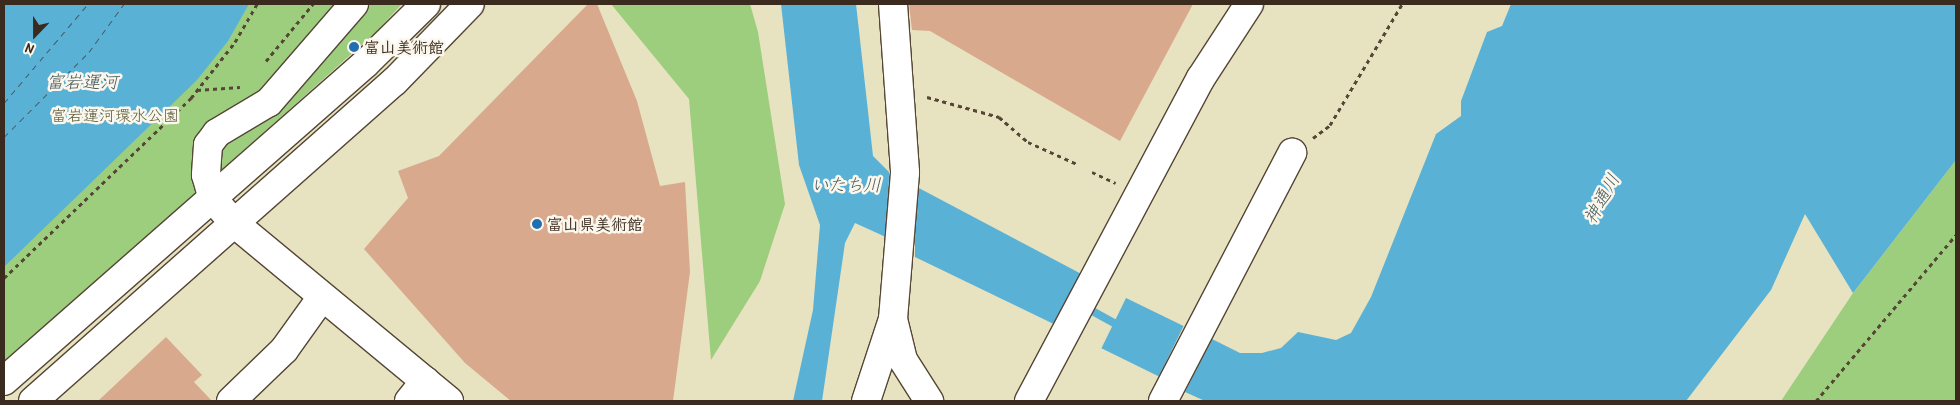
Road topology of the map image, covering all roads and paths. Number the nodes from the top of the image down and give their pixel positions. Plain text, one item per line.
1 (257, 4) edge
2 (354, 4) edge
3 (426, 4) edge
4 (470, 4) edge
5 (893, 4) edge
6 (1249, 4) edge
7 (1402, 4) edge
8 (901, 100) junction
9 (1292, 153) joint
10 (1077, 164) dead end
11 (1092, 172) dead end
12 (1119, 184) dead end
13 (214, 199) junction
14 (234, 223) junction
15 (1956, 235) edge
16 (4, 278) edge
17 (322, 296) junction
18 (893, 319) junction
19 (4, 381) edge
20 (417, 391) edge
21 (33, 401) edge
22 (230, 401) edge
23 (449, 401) edge
24 (866, 401) edge
25 (929, 401) edge
26 (1029, 401) edge
27 (1163, 401) edge
28 (1816, 401) edge

1 - 16 path
2 - 13 street
3 - 13 street
4 - 14 street
5 - 8 street
6 - 26 street
7 - 9 path
8 - 10 path
8 - 18 street
9 - 27 street
11 - 12 path
13 - 14 street
13 - 19 street
14 - 17 street
14 - 21 street
15 - 28 path
17 - 20 street
17 - 22 street
18 - 24 street
18 - 25 street
20 - 23 street

